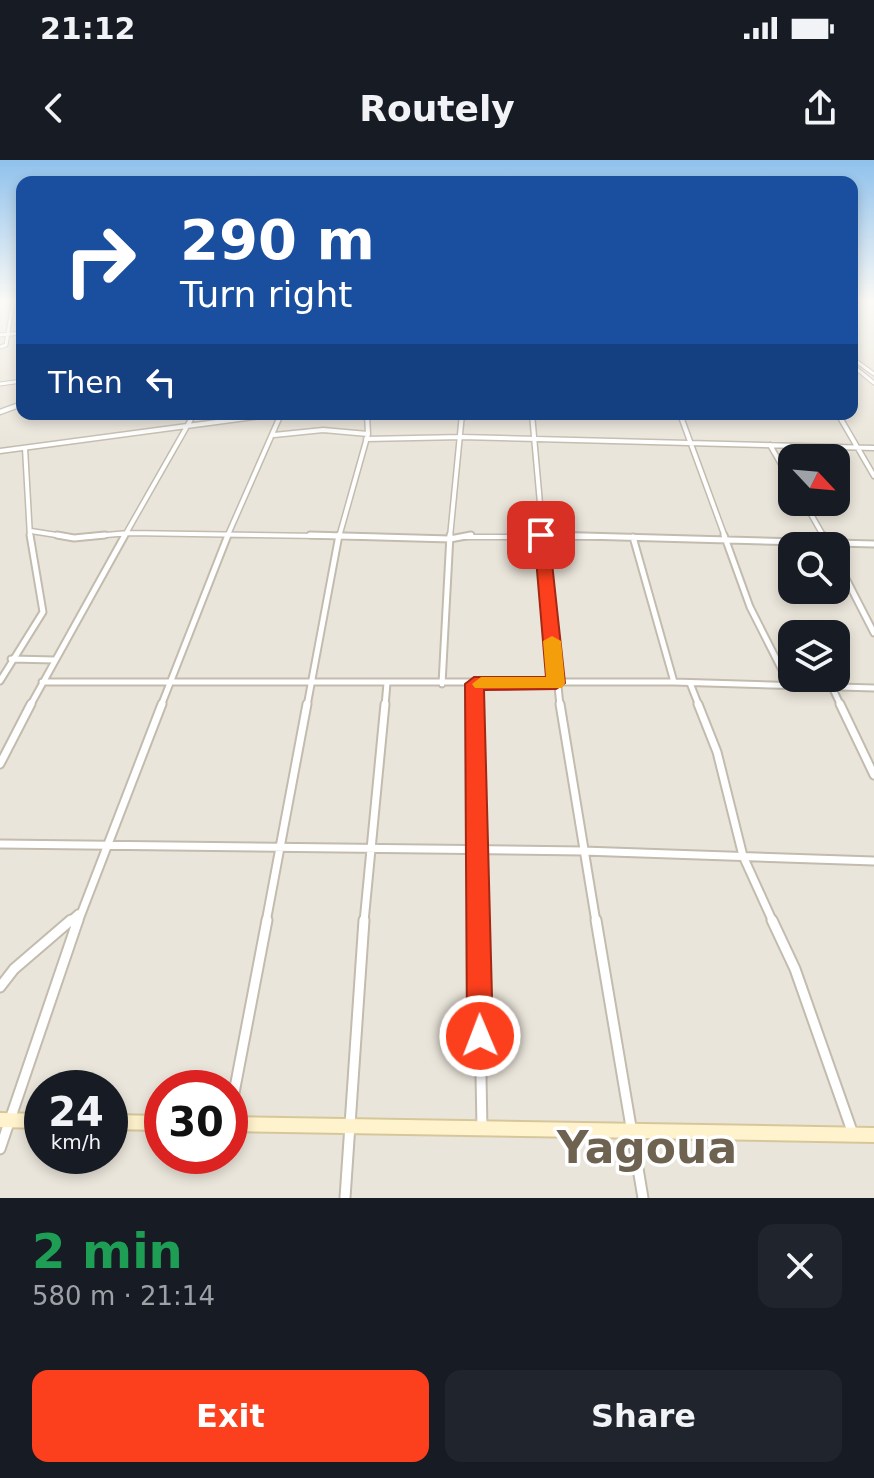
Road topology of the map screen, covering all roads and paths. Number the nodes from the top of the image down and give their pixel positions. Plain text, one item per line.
1 (858, 370) edge
2 (874, 383) edge
3 (191, 420) edge
4 (242, 420) edge
5 (277, 420) edge
6 (367, 420) edge
7 (462, 420) edge
8 (532, 420) edge
9 (682, 420) edge
10 (841, 420) edge
11 (187, 429) junction
12 (274, 435) junction
13 (367, 436) junction
14 (462, 437) junction
15 (534, 439) junction
16 (691, 443) junction
17 (770, 445) junction
18 (25, 448) junction
19 (855, 448) junction
20 (874, 448) edge
21 (0, 451) edge
22 (778, 459) edge
23 (874, 476) edge
24 (31, 531) junction
25 (129, 533) junction
26 (229, 533) junction
27 (339, 535) junction
28 (541, 535) junction
29 (633, 537) junction
30 (450, 539) junction
31 (724, 540) junction
32 (778, 542) edge
33 (850, 544) edge
34 (874, 544) edge
35 (850, 586) edge
36 (874, 633) edge
37 (11, 659) junction
38 (55, 660) junction
39 (778, 662) edge
40 (0, 681) edge
41 (42, 682) junction
42 (172, 682) junction
43 (674, 682) junction
44 (309, 683) junction
45 (387, 683) junction
46 (556, 683) junction
47 (690, 683) junction
48 (442, 684) junction
49 (474, 684) junction
50 (778, 686) edge
51 (850, 687) edge
52 (874, 688) edge
53 (834, 692) edge
54 (0, 764) edge
55 (874, 775) edge
56 (0, 844) edge
57 (110, 844) junction
58 (278, 847) junction
59 (369, 849) junction
60 (476, 850) junction
61 (583, 851) junction
62 (743, 856) junction
63 (874, 861) edge
64 (81, 912) junction
65 (0, 987) edge
66 (238, 1070) edge
67 (6, 1120) edge
68 (248, 1124) edge
69 (349, 1126) junction
70 (482, 1128) junction
71 (634, 1132) junction
72 (853, 1135) junction
73 (874, 1135) edge
74 (0, 1149) edge
75 (345, 1198) edge
76 (643, 1198) edge

1 - 2 street
3 - 11 street
4 - 11 street
5 - 12 street
6 - 13 street
7 - 14 street
8 - 15 street
9 - 16 street
10 - 19 street
11 - 18 street
11 - 25 street
12 - 13 street
12 - 26 street
13 - 14 street
13 - 27 street
14 - 15 street
14 - 30 street
15 - 16 street
15 - 28 street
16 - 17 street
16 - 31 street
17 - 19 street
17 - 22 street
18 - 21 street
18 - 24 street
19 - 20 street
19 - 23 street
24 - 25 street
24 - 37 street
25 - 26 street
25 - 38 street
26 - 27 street
26 - 42 street
27 - 30 street
27 - 44 street
28 - 29 street
28 - 30 street
28 - 46 street
29 - 31 street
29 - 43 street
30 - 48 street
31 - 32 street
31 - 39 street
33 - 34 street
35 - 36 street
37 - 38 street
37 - 40 street
38 - 41 street
41 - 42 street
41 - 54 street
42 - 44 street
42 - 57 street
43 - 46 street
43 - 47 street
44 - 45 street
44 - 58 street
45 - 48 street
45 - 59 street
46 - 49 street
46 - 61 street
47 - 50 street
47 - 62 street
48 - 49 street
49 - 60 street
51 - 52 street
53 - 55 street
56 - 57 street
57 - 58 street
57 - 64 street
58 - 59 street
58 - 66 street
59 - 60 street
59 - 69 street
60 - 61 street
60 - 70 street
61 - 62 street
61 - 71 street
62 - 63 street
62 - 72 street
64 - 65 street
64 - 67 street
67 - 74 street
68 - 69 street
69 - 70 street
69 - 75 street
70 - 71 street
71 - 72 street
71 - 76 street
72 - 73 street

